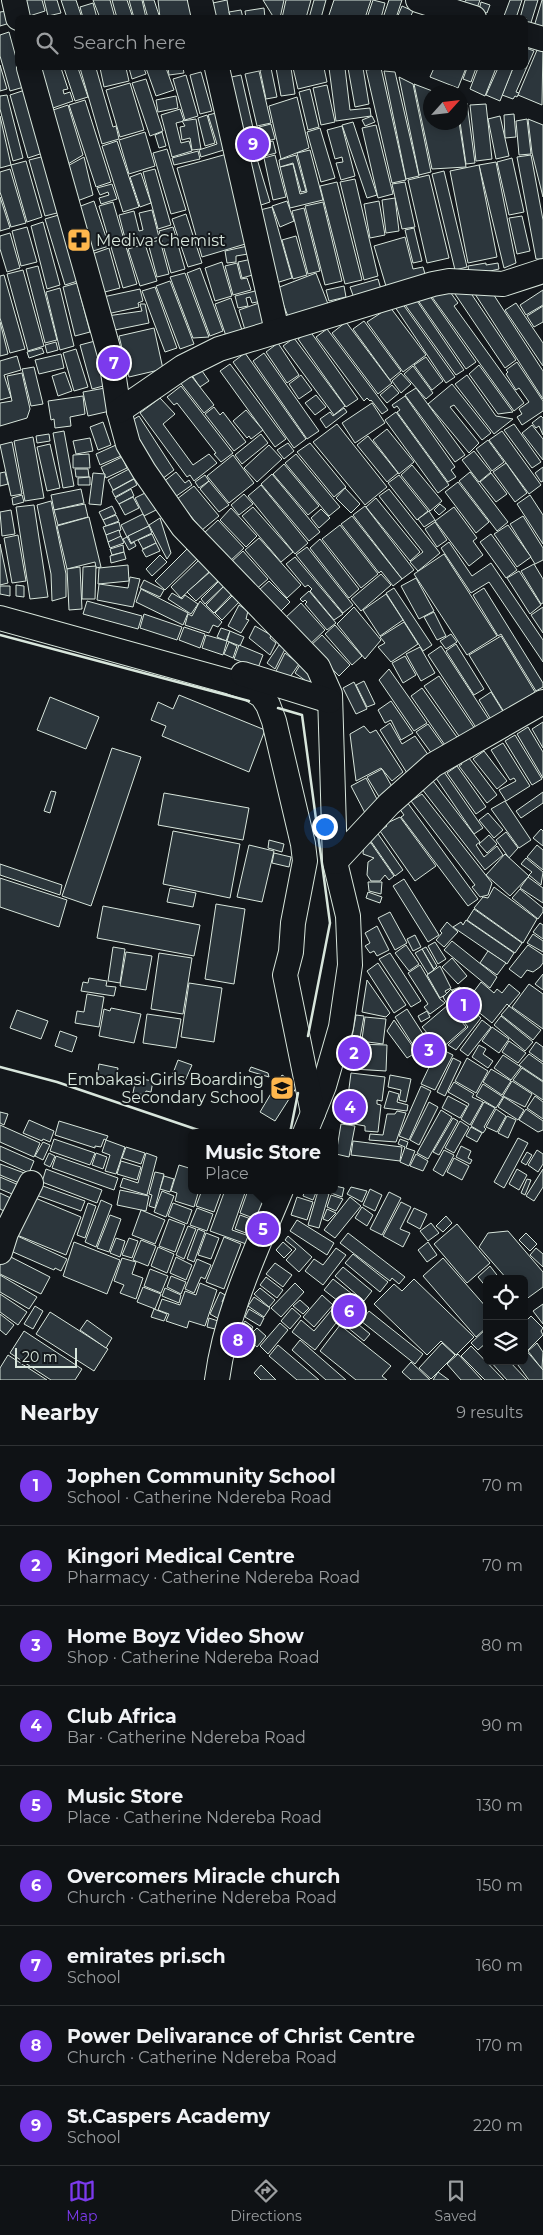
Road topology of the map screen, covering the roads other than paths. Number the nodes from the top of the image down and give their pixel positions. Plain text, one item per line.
1 (14, 0) edge
2 (200, 0) edge
3 (418, 0) edge
4 (17, 15) edge
5 (203, 15) edge
6 (465, 15) edge
7 (528, 35) edge
8 (543, 40) edge
9 (30, 70) edge
10 (217, 70) edge
11 (543, 271) edge
12 (276, 331) junction
13 (119, 411) junction
14 (0, 601) edge
15 (0, 618) edge
16 (330, 700) junction
17 (543, 702) edge
18 (335, 862) junction
19 (309, 1123) edge
20 (31, 1183) dead end
21 (279, 1194) edge
22 (0, 1252) edge
23 (217, 1380) edge

1 - 4 street
2 - 5 street
3 - 6 street
7 - 8 street
9 - 13 street
10 - 12 street
11 - 12 street
12 - 13 street
13 - 16 street
14 - 16 street
15 - 19 street
16 - 18 street
17 - 18 street
18 - 19 street
20 - 22 street
21 - 23 street

